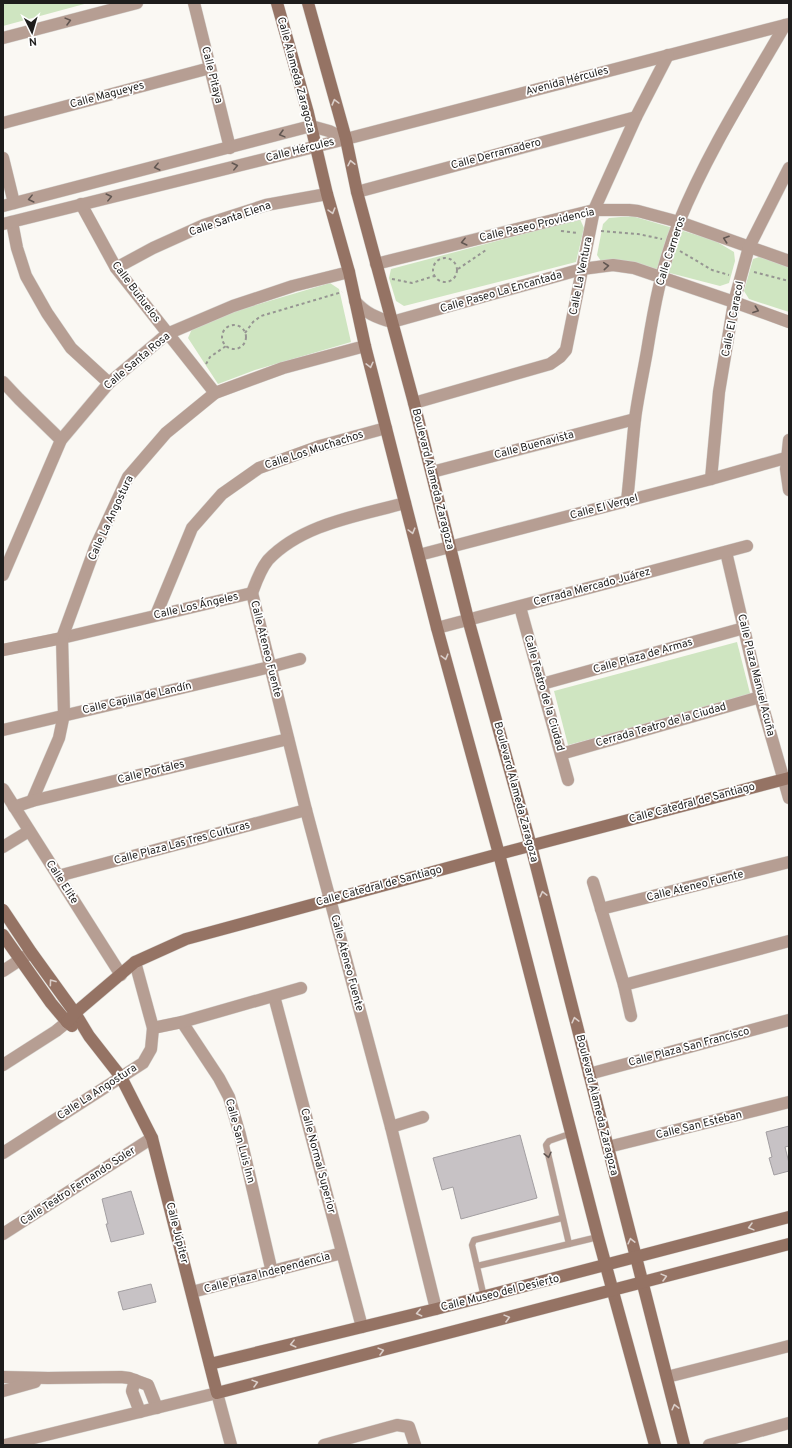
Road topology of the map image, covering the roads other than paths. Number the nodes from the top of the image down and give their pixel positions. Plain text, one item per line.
1 (138, 3) edge
2 (194, 3) edge
3 (277, 3) edge
4 (308, 3) edge
5 (787, 24) edge
6 (3, 38) edge
7 (668, 55) junction
8 (210, 68) junction
9 (636, 117) junction
10 (3, 123) edge
11 (311, 126) junction
12 (346, 139) junction
13 (316, 146) junction
14 (230, 148) junction
15 (3, 158) edge
16 (789, 168) edge
17 (357, 192) junction
18 (327, 194) junction
19 (81, 204) junction
20 (8, 205) edge
21 (594, 210) junction
22 (679, 222) junction
23 (7, 223) edge
24 (749, 246) junction
25 (789, 261) edge
26 (116, 268) junction
27 (378, 269) junction
28 (582, 269) junction
29 (349, 272) junction
30 (661, 277) junction
31 (354, 295) junction
32 (734, 302) junction
33 (392, 322) junction
34 (789, 322) edge
35 (167, 334) junction
36 (365, 346) junction
37 (3, 382) edge
38 (109, 382) junction
39 (215, 393) junction
40 (414, 404) junction
41 (635, 419) junction
42 (386, 428) junction
43 (61, 440) junction
44 (789, 440) edge
45 (788, 458) edge
46 (432, 472) junction
47 (711, 479) junction
48 (789, 490) edge
49 (627, 501) junction
50 (404, 503) junction
51 (747, 546) dead end
52 (450, 547) junction
53 (726, 552) junction
54 (419, 555) junction
55 (3, 575) edge
56 (252, 593) junction
57 (520, 607) junction
58 (156, 615) junction
59 (468, 619) junction
60 (437, 628) junction
61 (744, 628) junction
62 (62, 638) junction
63 (3, 650) edge
64 (300, 659) dead end
65 (270, 667) junction
66 (542, 684) junction
67 (760, 697) junction
68 (64, 714) junction
69 (3, 730) edge
70 (288, 739) junction
71 (561, 754) junction
72 (787, 779) edge
73 (568, 780) dead end
74 (3, 789) edge
75 (789, 798) edge
76 (32, 801) junction
77 (14, 807) junction
78 (306, 810) junction
79 (29, 831) junction
80 (531, 846) junction
81 (3, 847) edge
82 (499, 854) junction
83 (789, 862) edge
84 (58, 876) junction
85 (593, 882) dead end
86 (330, 900) junction
87 (601, 909) junction
88 (3, 910) edge
89 (3, 934) edge
90 (789, 941) edge
91 (31, 952) junction
92 (20, 960) junction
93 (135, 962) junction
94 (3, 971) edge
95 (121, 975) junction
96 (624, 985) junction
97 (301, 988) dead end
98 (274, 996) junction
99 (75, 1013) junction
100 (632, 1016) dead end
101 (789, 1020) edge
102 (66, 1022) junction
103 (182, 1022) junction
104 (153, 1028) junction
105 (89, 1036) junction
106 (3, 1065) edge
107 (589, 1074) junction
108 (121, 1077) junction
109 (789, 1102) edge
110 (423, 1117) dead end
111 (391, 1127) junction
112 (572, 1133) junction
113 (152, 1138) junction
114 (608, 1148) junction
115 (3, 1153) edge
116 (789, 1217) edge
117 (562, 1218) junction
118 (3, 1234) edge
119 (598, 1237) junction
120 (568, 1244) junction
121 (789, 1244) edge
122 (342, 1253) junction
123 (635, 1258) junction
124 (477, 1266) junction
125 (606, 1266) junction
126 (272, 1272) junction
127 (642, 1283) junction
128 (613, 1291) junction
129 (192, 1292) junction
130 (484, 1297) junction
131 (436, 1309) junction
132 (362, 1327) junction
133 (789, 1346) edge
134 (210, 1364) junction
135 (3, 1377) edge
136 (48, 1378) junction
137 (667, 1378) junction
138 (135, 1380) junction
139 (3, 1391) edge
140 (217, 1393) junction
141 (156, 1408) junction
142 (140, 1412) junction
143 (789, 1423) edge
144 (5, 1445) edge
145 (231, 1445) edge
146 (324, 1445) edge
147 (415, 1445) edge
148 (655, 1445) edge
149 (684, 1445) edge
150 (710, 1445) edge

6 -> 1 street
2 - 8 street, Calle Pitaya
3 - 11 street, Calle Alameda Zaragoza
12 -> 4 street
5 - 7 street, Avenida Hércules
5 - 22 street, Calle Carneros
7 - 9 street, Calle La Ventura
7 - 12 street, Avenida Hércules
8 - 10 street, Calle Magueyes
8 - 14 street, Calle Pitaya
9 - 17 street, Calle Derramadero
9 - 21 street, Calle La Ventura
11 - 12 street, Calle Hércules
11 - 13 street, Calle Alameda Zaragoza
11 -> 14 street, Calle Hércules
12 - 13 street, Calle Hércules
17 -> 12 street, Boulevard Alameda Zaragoza
13 - 18 street
19 -> 13 street, Calle Hércules
14 -> 20 street, Calle Hércules
15 - 20 street
16 - 24 street, Calle El Caracol
17 - 27 street, Boulevard Alameda Zaragoza
18 - 26 street, Calle Santa Elena
18 -> 29 street
19 - 23 street, Calle Hércules
19 - 26 street, Calle Buñuelos
21 - 22 street, Calle Paseo Providencia
21 -> 27 street, Calle Paseo Providencia
21 - 28 street, Calle La Ventura
24 -> 22 street, Calle Paseo Providencia
22 - 30 street, Calle Carneros
23 - 38 street
24 - 25 street, Calle Paseo Providencia
24 - 32 street, Calle El Caracol
26 - 35 street, Calle Buñuelos
27 - 33 street, Boulevard Alameda Zaragoza
28 -> 30 street, Calle Paseo La Encantada
28 - 33 street, Calle Paseo La Encantada
28 - 40 street, Calle La Ventura
29 - 31 street
29 - 35 street, Calle Santa Rosa
30 - 32 street, Calle Paseo La Encantada
30 - 41 street, Calle Carneros
31 - 33 street
31 - 36 street
32 -> 34 street, Calle Paseo La Encantada
32 - 47 street, Calle El Caracol
33 - 40 street, Boulevard Alameda Zaragoza
35 - 38 street, Calle Santa Rosa
35 - 39 street, Calle Buñuelos
36 - 39 street, Calle La Angostura
36 -> 42 street
37 - 43 street
38 - 43 street, Calle Santa Rosa
39 - 62 street, Calle La Angostura
40 - 46 street, Boulevard Alameda Zaragoza
41 - 46 street, Calle Buenavista
41 - 49 street, Calle Carneros
42 - 50 street
42 - 58 street, Calle Los Muchachos
43 - 55 street, Calle Santa Rosa
44 - 45 street
45 - 47 street, Calle El Vergel
45 - 48 street
46 - 52 street, Boulevard Alameda Zaragoza
47 - 49 street, Calle El Vergel
49 - 52 street, Calle El Vergel
50 -> 54 street
50 - 56 street, Calle Los Ángeles
51 - 53 street, Cerrada Mercado Juárez
52 - 54 street, Calle El Vergel
52 - 59 street, Boulevard Alameda Zaragoza
53 - 57 street, Cerrada Mercado Juárez
53 - 61 street, Calle Plaza Manuel Acuña
54 - 60 street
56 - 58 street, Calle Los Ángeles
56 - 65 street, Calle Ateneo Fuente
57 - 59 street, Cerrada Mercado Juárez
57 - 66 street, Calle Teatro de la Ciudad
58 - 62 street, Calle Los Ángeles
59 - 60 street, Cerrada Mercado Juárez
59 - 80 street, Boulevard Alameda Zaragoza
60 -> 82 street
61 - 66 street, Calle Plaza de Armas
61 - 67 street, Calle Plaza Manuel Acuña
62 - 63 street, Calle Los Ángeles
62 - 68 street, Calle La Angostura
64 - 65 street, Calle Capilla de Landín
65 - 68 street, Calle Capilla de Landín
65 - 70 street, Calle Ateneo Fuente
66 - 71 street, Calle Teatro de la Ciudad
67 - 71 street, Cerrada Teatro de la Ciudad
67 - 72 street, Calle Plaza Manuel Acuña
68 - 69 street, Calle Capilla de Landín
68 - 76 street, Calle La Angostura
70 - 76 street, Calle Portales
70 - 78 street, Calle Ateneo Fuente
71 - 73 street, Calle Teatro de la Ciudad
72 - 75 street, Calle Plaza Manuel Acuña
72 - 80 street, Calle Catedral de Santiago
74 - 77 street, Calle Elite
76 - 77 street, Calle Portales
77 - 79 street, Calle Elite
78 - 84 street, Calle Plaza Las Tres Culturas
78 - 86 street, Calle Ateneo Fuente
79 - 81 street
79 - 84 street, Calle Elite
80 - 82 street, Calle Catedral de Santiago
107 -> 80 street, Boulevard Alameda Zaragoza
82 - 86 street, Calle Catedral de Santiago
82 - 112 street
83 - 87 street, Calle Ateneo Fuente
84 - 95 street, Calle Elite
85 - 87 street
86 - 93 street, Calle Catedral de Santiago
86 - 111 street, Calle Ateneo Fuente
87 - 96 street
88 - 91 street, Calle Júpiter
89 - 92 street, Calle Júpiter
90 - 96 street
91 - 92 street
99 -> 91 street, Calle Júpiter
92 - 94 street
92 - 102 street, Calle Júpiter
93 - 95 street, Calle Catedral de Santiago
93 - 104 street, Calle La Angostura
95 - 99 street, Calle Catedral de Santiago
96 - 100 street
97 - 98 street
98 - 103 street
98 - 122 street, Calle Normal Superior
99 - 102 street, Calle Catedral de Santiago
99 - 105 street, Calle Júpiter
101 - 107 street, Calle Plaza San Francisco
102 - 105 street, Calle Júpiter
102 - 106 street, Calle Catedral de Santiago
103 - 104 street
103 - 126 street, Calle San Luis Inn
104 - 108 street, Calle La Angostura
105 - 108 street, Calle Júpiter
107 - 114 street, Boulevard Alameda Zaragoza
108 - 113 street, Calle Júpiter
108 - 115 street, Calle La Angostura
109 - 114 street, Calle San Esteban
110 - 111 street
111 - 131 street, Calle Ateneo Fuente
112 -> 117 lane
112 - 119 street
113 - 118 street, Calle Teatro Fernando Soler
113 - 129 street, Calle Júpiter
123 -> 114 street, Boulevard Alameda Zaragoza
116 -> 123 street, Calle Museo del Desierto
117 - 120 lane
117 - 124 lane
119 - 120 lane
119 - 125 street
120 - 124 lane
127 -> 121 street
122 - 126 street, Calle Plaza Independencia
122 - 132 street, Calle Normal Superior
123 - 125 street, Calle Museo del Desierto
123 - 127 street, Boulevard Alameda Zaragoza
124 - 130 lane
125 - 128 street
125 - 130 street, Calle Museo del Desierto
126 - 129 street, Calle Plaza Independencia
127 - 128 street
127 - 137 street, Boulevard Alameda Zaragoza
140 -> 128 street
128 - 148 street
129 - 134 street, Calle Júpiter
130 - 131 street, Calle Museo del Desierto
131 -> 132 street, Calle Museo del Desierto
132 -> 134 street, Calle Museo del Desierto
133 - 137 street
134 - 140 street, Calle Júpiter
135 - 136 street
136 - 138 street
136 - 139 street
149 -> 137 street, Boulevard Alameda Zaragoza
138 - 141 street
138 - 142 street
140 - 141 street
140 - 145 street, Calle Júpiter
141 - 142 street
142 - 144 street
143 - 150 street
146 - 147 street

